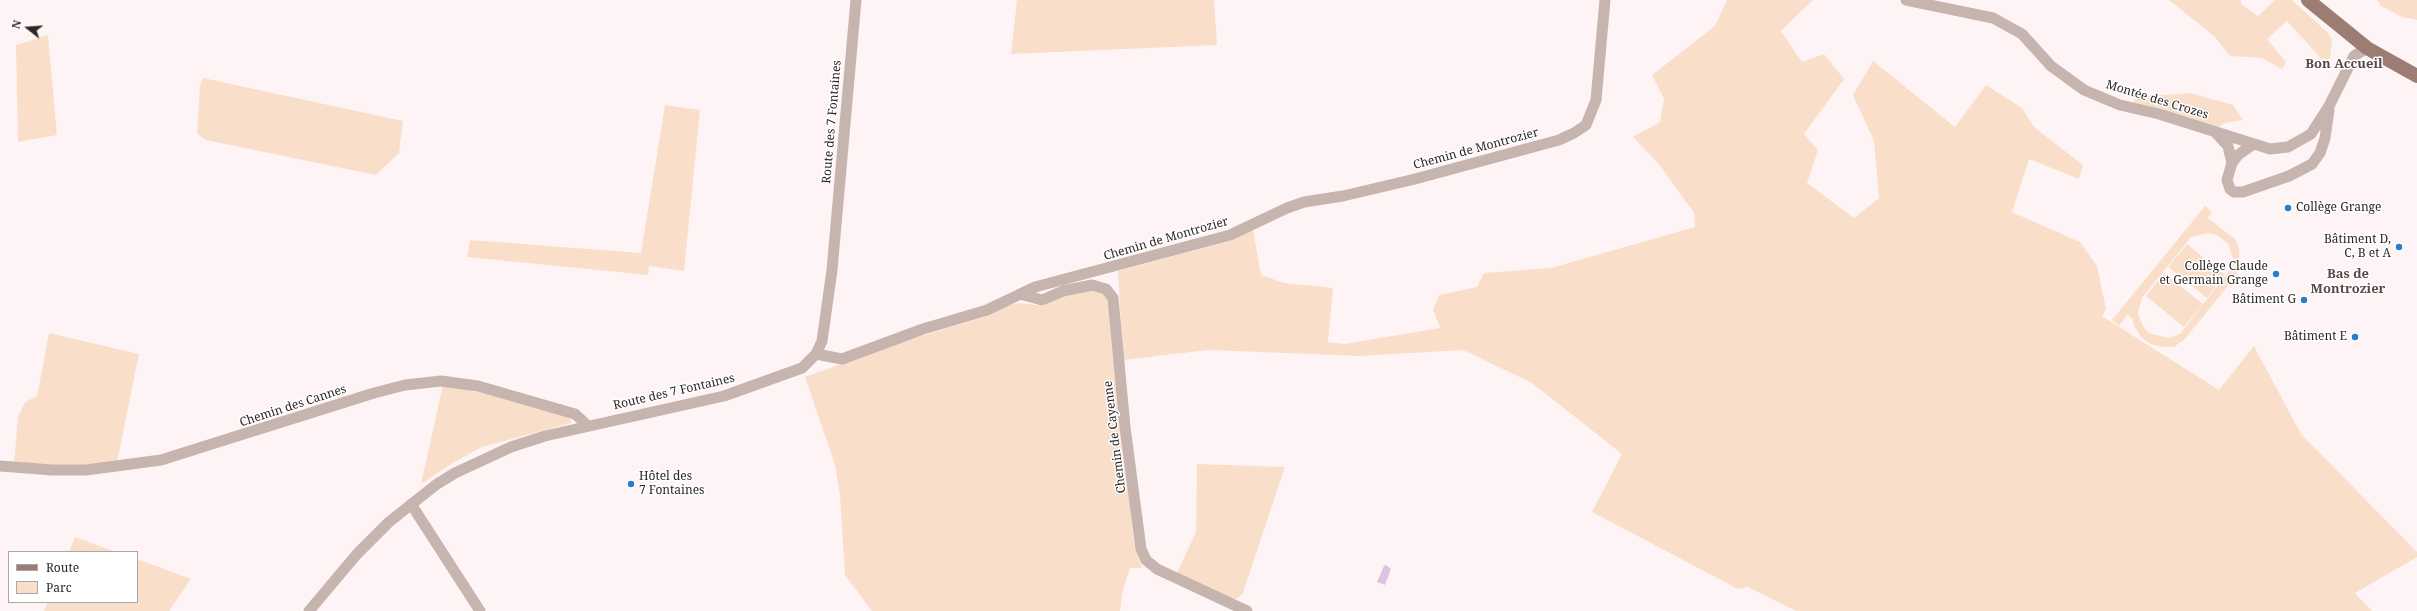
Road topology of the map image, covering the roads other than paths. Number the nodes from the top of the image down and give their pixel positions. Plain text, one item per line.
1 (856, 0) edge
2 (1605, 0) edge
3 (1906, 0) edge
4 (2308, 0) edge
5 (2367, 48) junction
6 (2417, 76) edge
7 (2329, 106) junction
8 (2215, 131) junction
9 (2252, 145) junction
10 (2232, 163) junction
11 (1020, 294) junction
12 (816, 354) junction
13 (587, 425) junction
14 (0, 466) edge
15 (411, 504) junction
16 (309, 611) edge
17 (480, 611) edge
18 (1247, 611) edge

1 - 12 street, Route des 7 Fontaines
2 - 11 street, Chemin de Montrozier
3 - 8 street, Montée des Crozes
4 - 5 main road
5 - 6 main road
5 - 7 street, Montée des Crozes
7 - 9 street, Montée des Crozes
7 - 10 street, Montée des Crozes
8 - 9 street, Montée des Crozes
8 - 10 street, Montée des Crozes
9 - 10 street
11 - 12 street, Chemin de Montrozier
11 - 18 street, Chemin de Cayenne
12 - 13 street, Route des 7 Fontaines
13 - 14 street, Chemin des Cannes
13 - 15 street, Route des 7 Fontaines
15 - 16 street, Route des 7 Fontaines
15 - 17 street

